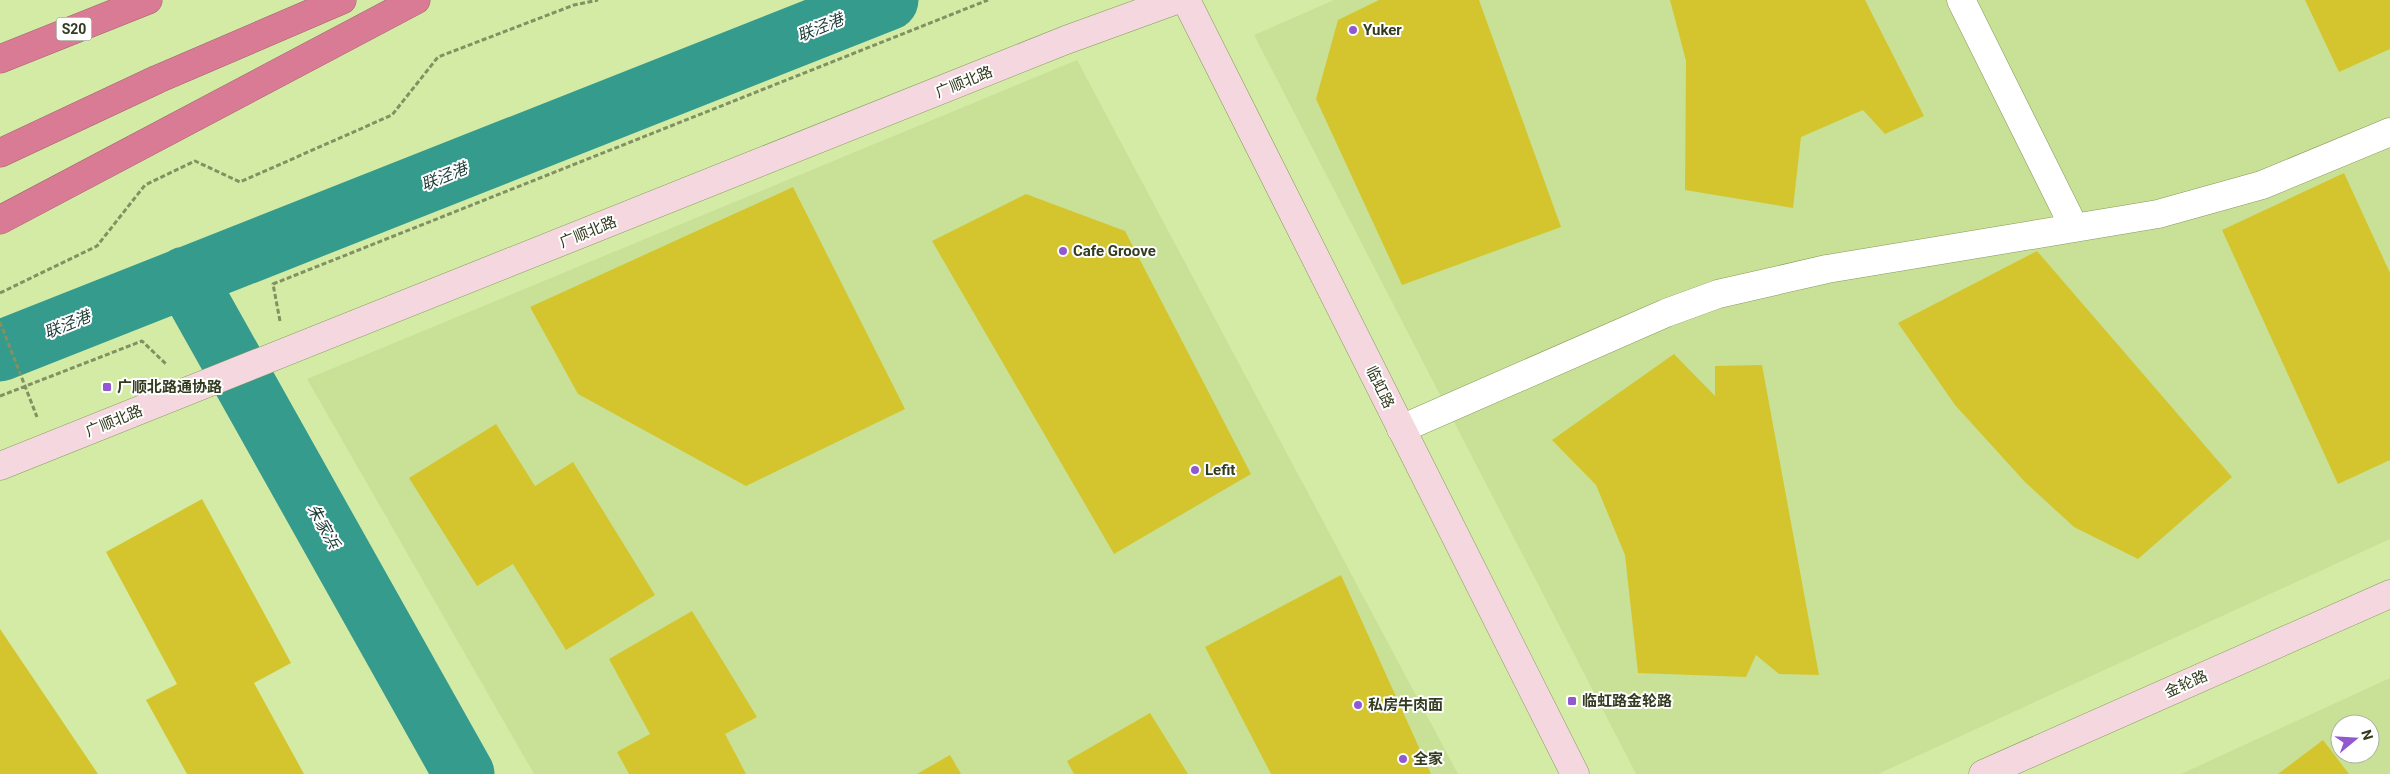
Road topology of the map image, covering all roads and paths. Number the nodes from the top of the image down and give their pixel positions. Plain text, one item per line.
1 (148, 0) edge
2 (342, 0) edge
3 (416, 0) edge
4 (598, 0) edge
5 (988, 0) edge
6 (1176, 0) edge
7 (1186, 0) edge
8 (1961, 0) edge
9 (0, 58) edge
10 (2390, 132) edge
11 (0, 153) edge
12 (0, 220) edge
13 (2074, 227) junction
14 (0, 293) edge
15 (0, 322) edge
16 (286, 353) junction
17 (27, 386) junction
18 (193, 390) junction
19 (0, 396) edge
20 (1401, 429) junction
21 (0, 466) edge
22 (2390, 594) edge
23 (1575, 774) edge
24 (1982, 774) edge

1 - 9 highway, S20
2 - 11 highway
3 - 12 highway
4 - 14 path
5 - 16 path
6 - 16 street, 广顺北路
7 - 20 street, 临虹路
8 - 13 street
10 - 13 street
13 - 20 street
15 - 17 path
16 - 18 street, 广顺北路
17 - 18 path
17 - 19 path
18 - 21 street, 广顺北路
20 - 23 street, 临虹路
22 - 24 street, 金轮路

